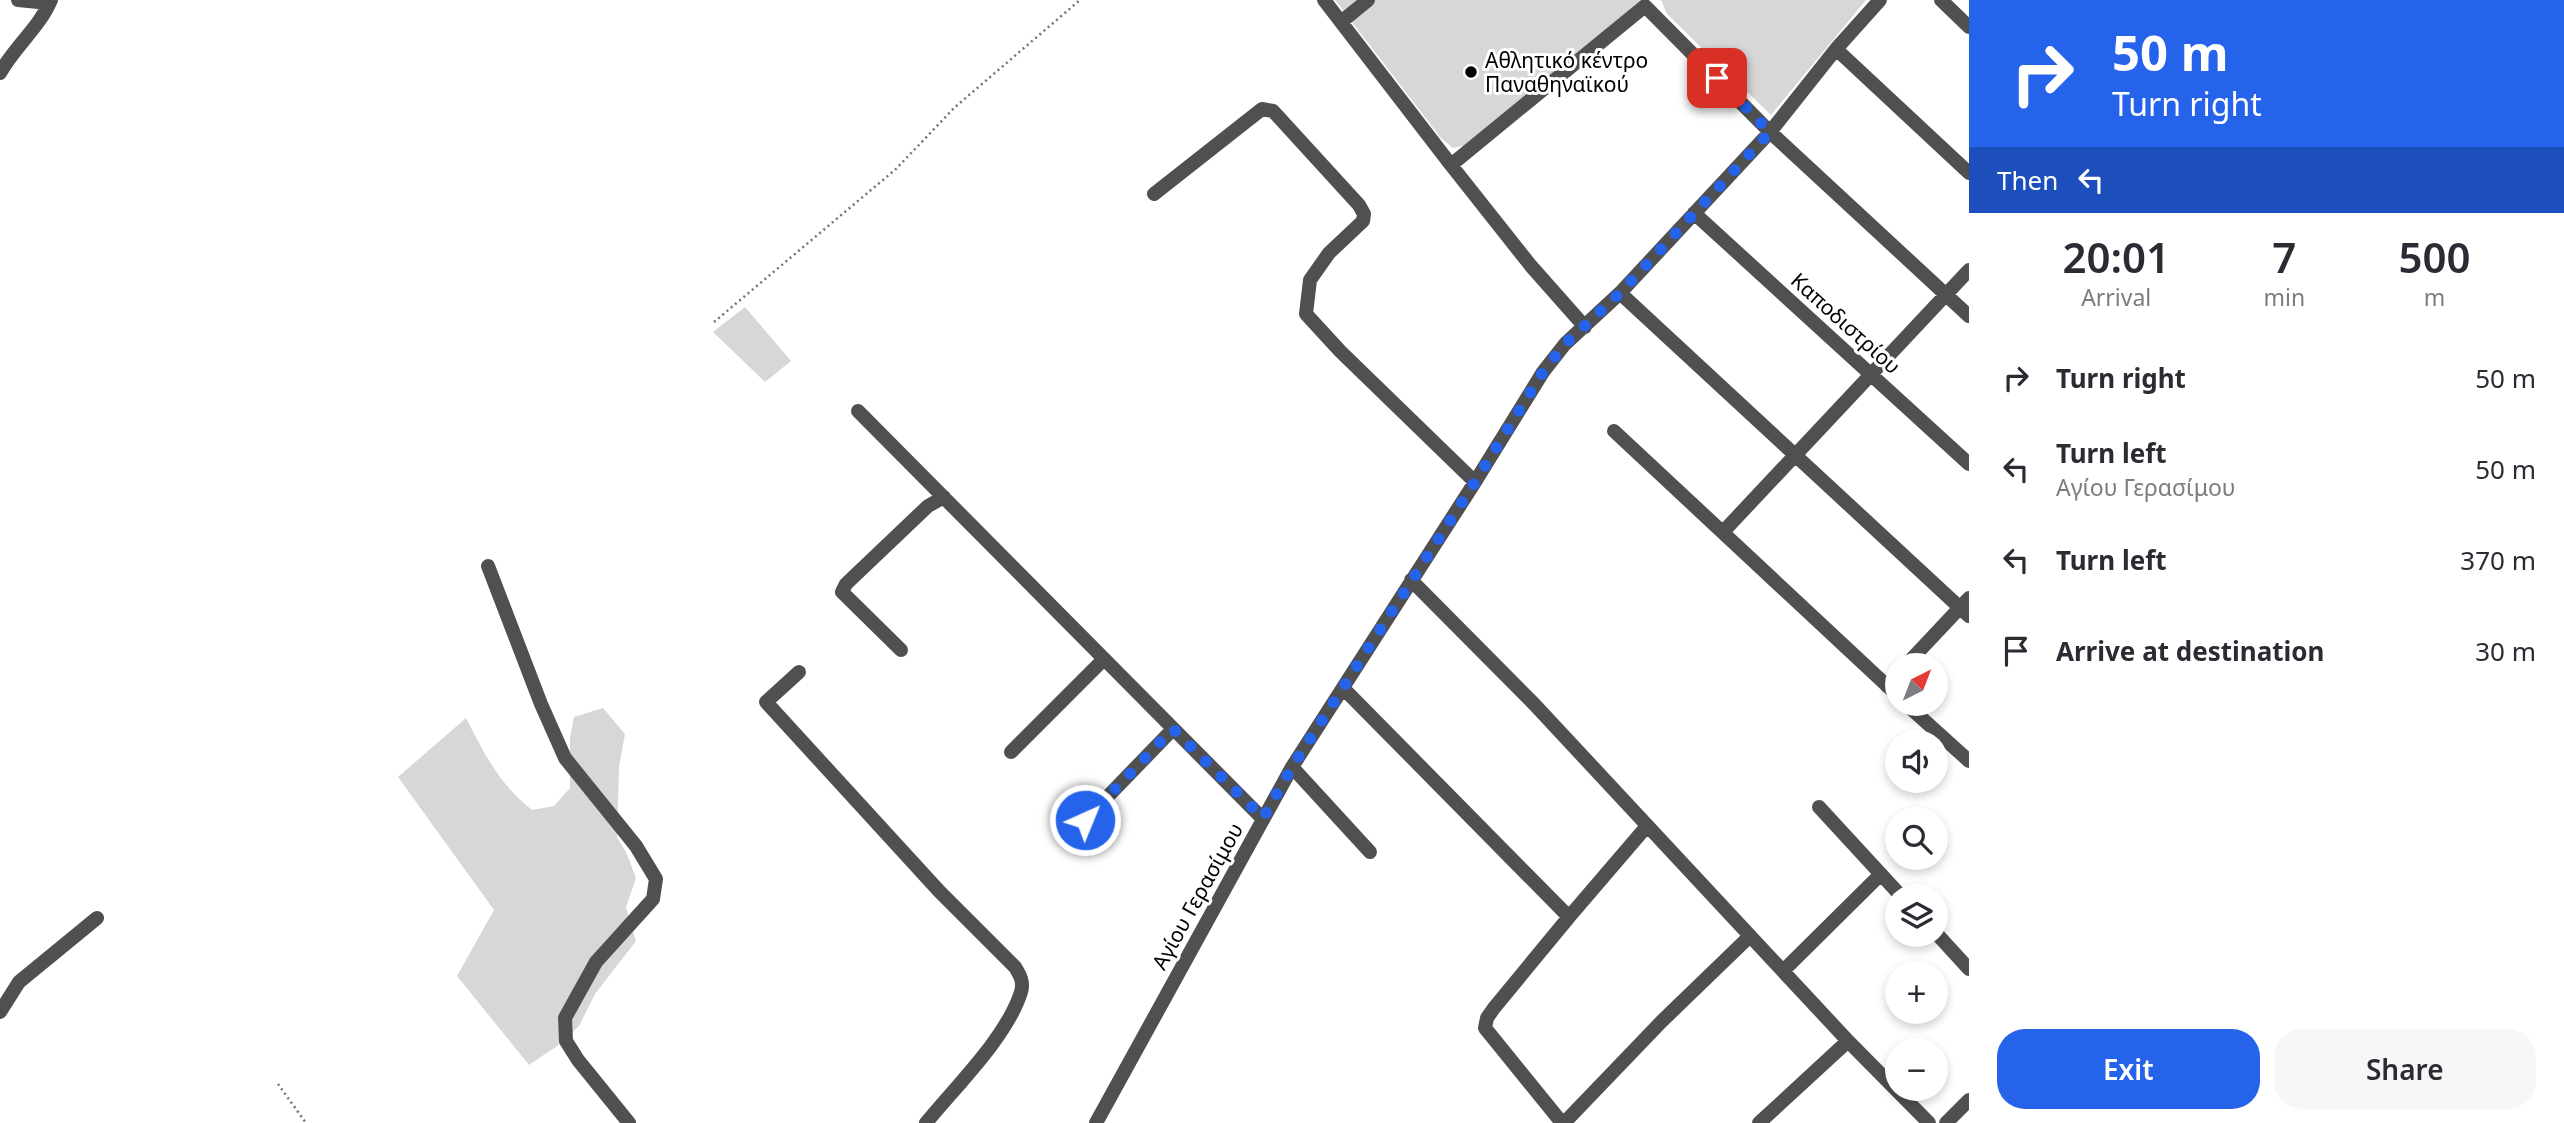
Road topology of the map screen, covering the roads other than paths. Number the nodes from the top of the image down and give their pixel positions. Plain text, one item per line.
1 (18, 0) edge
2 (1324, 0) edge
3 (1368, 0) edge
4 (1880, 0) edge
5 (1941, 0) edge
6 (50, 2) edge
7 (1341, 22) junction
8 (1969, 27) edge
9 (1836, 49) junction
10 (0, 73) edge
11 (1770, 132) junction
12 (1451, 165) junction
13 (1969, 173) edge
14 (1154, 194) dead end
15 (1694, 213) junction
16 (1969, 270) edge
17 (1620, 293) junction
18 (1946, 295) junction
19 (1969, 316) edge
20 (1585, 327) junction
21 (1872, 374) junction
22 (858, 411) dead end
23 (1614, 431) dead end
24 (1794, 456) junction
25 (1969, 464) edge
26 (1475, 482) junction
27 (944, 497) junction
28 (1723, 532) junction
29 (488, 566) dead end
30 (1411, 580) junction
31 (1966, 608) edge
32 (901, 650) dead end
33 (1919, 653) edge
34 (1104, 659) junction
35 (799, 672) dead end
36 (1885, 677) edge
37 (1343, 688) junction
38 (1919, 716) edge
39 (1173, 729) junction
40 (1011, 752) dead end
41 (1969, 761) edge
42 (1292, 767) junction
43 (1819, 807) dead end
44 (1263, 818) junction
45 (1085, 820) dead end
46 (1647, 826) junction
47 (1370, 852) dead end
48 (1881, 874) junction
49 (1890, 884) edge
50 (1569, 917) junction
51 (97, 918) dead end
52 (1750, 936) junction
53 (1948, 946) edge
54 (1969, 969) edge
55 (1783, 971) junction
56 (0, 1012) edge
57 (1848, 1041) junction
58 (1969, 1100) edge
59 (629, 1123) edge
60 (926, 1123) edge
61 (1096, 1123) edge
62 (1563, 1123) edge
63 (1759, 1123) edge
64 (1929, 1123) edge
65 (1946, 1123) edge

1 - 6 street
2 - 7 street
3 - 7 street
4 - 9 street, Αγίου Γερασίμου
5 - 8 street
6 - 10 street
7 - 12 street
9 - 11 street, Αγίου Γερασίμου
9 - 13 street
11 - 12 street
11 - 15 street, Αγίου Γερασίμου
11 - 18 street
12 - 20 street
14 - 26 street
15 - 17 street, Αγίου Γερασίμου
15 - 21 street, Καποδιστρίου
16 - 18 street
17 - 20 street, Αγίου Γερασίμου
17 - 24 street
18 - 19 street
18 - 21 street
20 - 26 street, Αγίου Γερασίμου
21 - 24 street
21 - 25 street, Καποδιστρίου
22 - 27 street
23 - 28 street
24 - 28 street
24 - 31 street
26 - 30 street, Αγίου Γερασίμου
27 - 32 street
27 - 34 street
28 - 36 street
29 - 59 street
30 - 37 street, Αγίου Γερασίμου
30 - 46 street
31 - 33 street
34 - 39 street
34 - 40 street
35 - 60 street
37 - 42 street, Αγίου Γερασίμου
37 - 50 street
38 - 41 street
39 - 44 street
39 - 45 street
42 - 44 street, Αγίου Γερασίμου
42 - 47 street
43 - 48 street
44 - 61 street, Αγίου Γερασίμου
46 - 50 street
46 - 52 street
48 - 49 street
48 - 55 street
50 - 62 street
51 - 56 street
52 - 55 street
52 - 62 street
53 - 54 street
55 - 57 street
57 - 63 street
57 - 64 street
58 - 65 street

